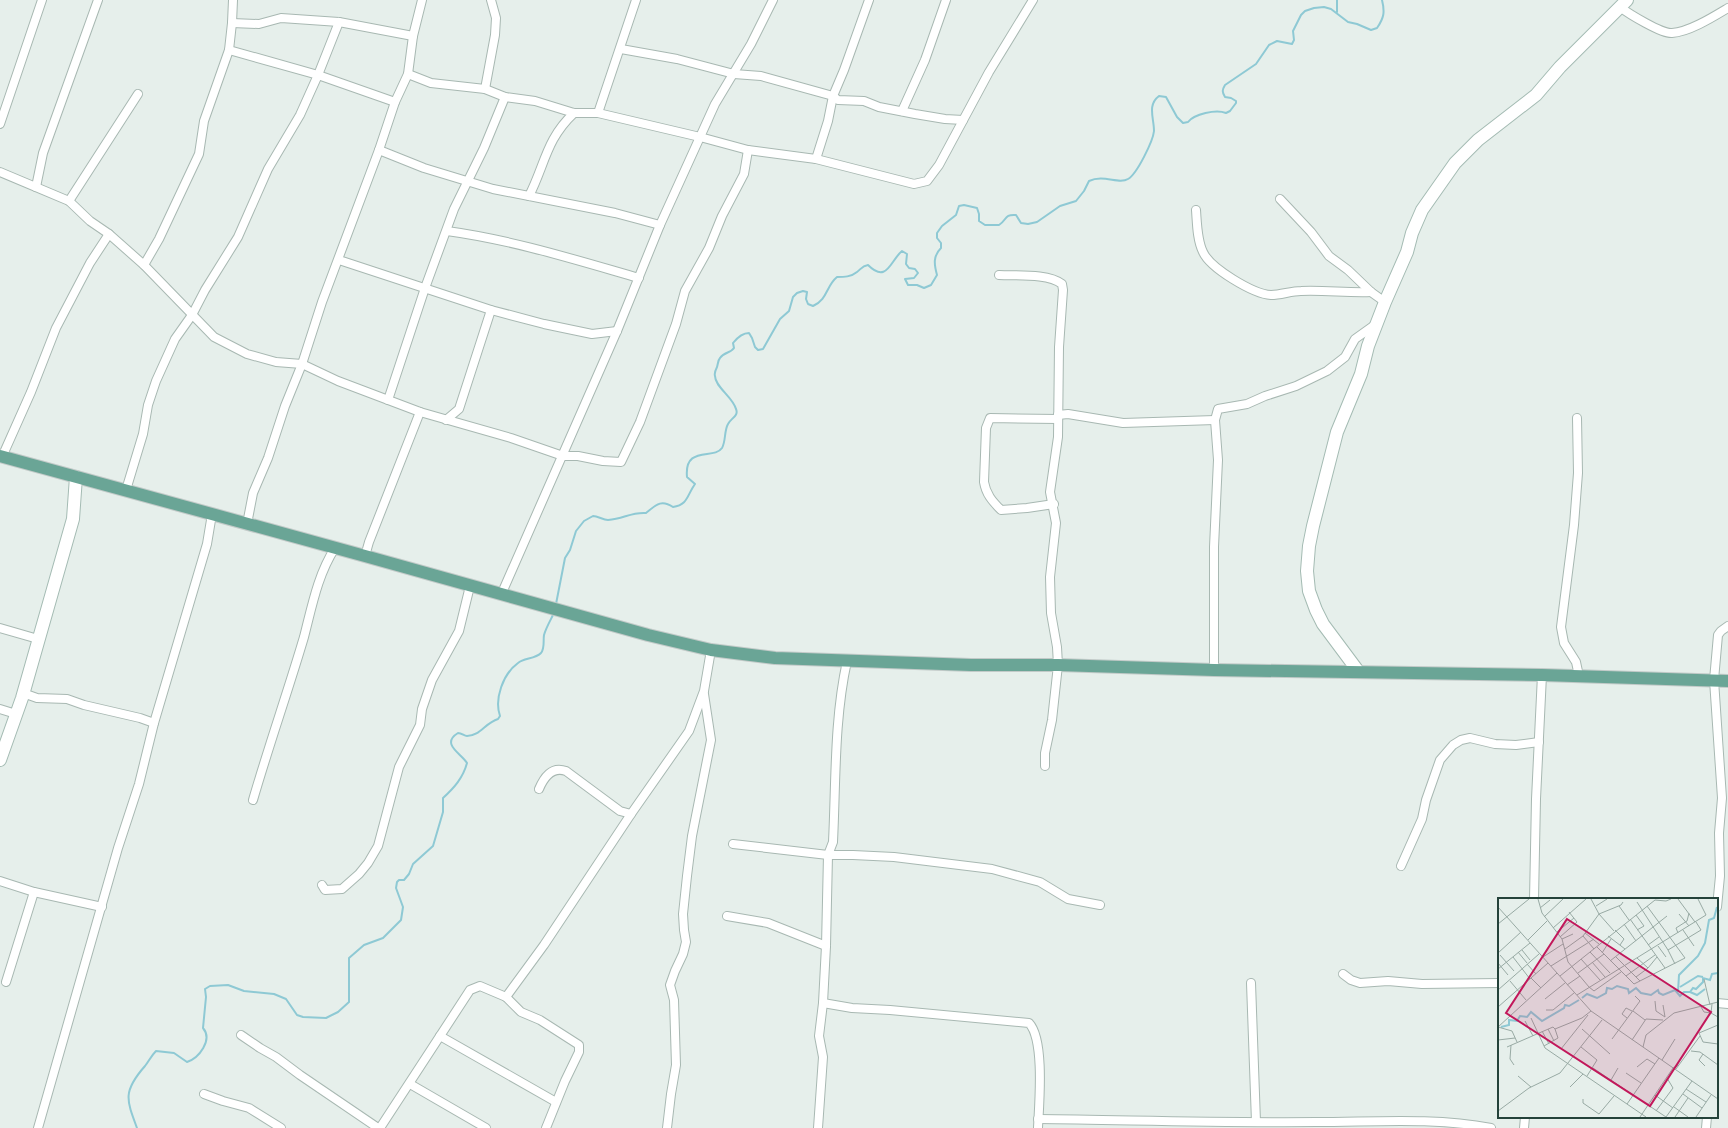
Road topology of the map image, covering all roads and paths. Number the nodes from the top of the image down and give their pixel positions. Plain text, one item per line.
1 (42, 0) edge
2 (98, 0) edge
3 (233, 0) edge
4 (422, 0) edge
5 (491, 0) edge
6 (636, 0) edge
7 (773, 0) edge
8 (869, 0) edge
9 (946, 0) edge
10 (1033, 0) edge
11 (1624, 4) edge
12 (1728, 8) edge
13 (339, 22) junction
14 (232, 23) junction
15 (413, 36) junction
16 (621, 49) junction
17 (228, 50) junction
18 (408, 74) junction
19 (734, 74) junction
20 (318, 75) junction
21 (485, 89) junction
22 (138, 94) dead end
23 (833, 96) junction
24 (505, 97) junction
25 (395, 102) junction
26 (902, 111) junction
27 (574, 113) junction
28 (598, 113) junction
29 (963, 120) junction
30 (0, 124) edge
31 (700, 137) junction
32 (379, 150) junction
33 (748, 150) junction
34 (816, 159) junction
35 (0, 172) edge
36 (466, 182) junction
37 (36, 187) junction
38 (529, 196) junction
39 (1280, 199) dead end
40 (69, 201) junction
41 (1196, 210) dead end
42 (660, 225) junction
43 (447, 231) junction
44 (109, 234) junction
45 (339, 260) junction
46 (144, 265) junction
47 (999, 275) dead end
48 (639, 278) junction
49 (425, 288) junction
50 (1371, 292) junction
51 (1385, 302) junction
52 (491, 310) junction
53 (192, 316) junction
54 (1376, 324) junction
55 (617, 331) junction
56 (302, 364) junction
57 (388, 400) junction
58 (420, 412) junction
59 (1058, 417) junction
60 (1577, 418) dead end
61 (446, 420) junction
62 (1215, 420) junction
63 (1, 456) edge
64 (563, 456) junction
65 (76, 477) junction
66 (126, 490) junction
67 (1054, 504) junction
68 (212, 514) junction
69 (247, 524) junction
70 (335, 548) junction
71 (365, 556) junction
72 (470, 586) junction
73 (501, 595) junction
74 (1728, 626) edge
75 (0, 628) edge
76 (38, 640) junction
77 (711, 650) junction
78 (847, 661) junction
79 (1058, 665) junction
80 (1214, 670) junction
81 (1358, 671) junction
82 (1542, 675) junction
83 (1579, 676) junction
84 (1714, 680) junction
85 (1728, 681) edge
86 (704, 691) junction
87 (23, 693) junction
88 (0, 709) edge
89 (16, 714) junction
90 (154, 723) junction
91 (1539, 742) junction
92 (0, 760) edge
93 (1045, 766) dead end
94 (539, 789) dead end
95 (1725, 798) edge
96 (253, 800) dead end
97 (631, 814) junction
98 (733, 844) dead end
99 (828, 855) junction
100 (1401, 866) dead end
101 (0, 881) edge
102 (322, 885) dead end
103 (34, 892) junction
104 (1534, 898) edge
105 (1718, 898) edge
106 (1100, 905) dead end
107 (102, 907) junction
108 (727, 916) dead end
109 (826, 946) junction
110 (1343, 974) dead end
111 (6, 982) dead end
112 (1251, 983) dead end
113 (1498, 983) edge
114 (506, 998) junction
115 (823, 1003) junction
116 (1718, 1003) edge
117 (1728, 1004) edge
118 (240, 1034) dead end
119 (440, 1036) junction
120 (410, 1084) junction
121 (204, 1094) dead end
122 (556, 1102) junction
123 (1525, 1118) edge
124 (1707, 1118) edge
125 (1038, 1119) junction
126 (1250, 1124) edge
127 (38, 1128) edge
128 (281, 1128) edge
129 (379, 1128) edge
130 (486, 1128) edge
131 (546, 1128) edge
132 (667, 1128) edge
133 (818, 1128) edge
134 (1038, 1128) edge
135 (1491, 1128) edge
136 (1524, 1128) edge
137 (1706, 1128) edge

1 - 30 street
2 - 37 street
3 - 14 street
4 - 15 street
5 - 21 street
6 - 16 street
7 - 19 street
8 - 23 street
9 - 26 street
10 - 29 street
11 - 12 street
11 - 51 street
13 - 14 street
13 - 15 street
13 - 20 street
14 - 17 street
15 - 18 street
16 - 19 street
16 - 28 street
17 - 20 street
17 - 46 street
18 - 21 street
18 - 25 street
19 - 23 street
19 - 31 street
20 - 25 street
20 - 53 street
21 - 24 street
22 - 40 street
23 - 26 street
23 - 34 street
24 - 27 street
24 - 36 street
25 - 32 street
26 - 29 street
27 - 28 street
27 - 38 street
28 - 31 street
29 - 34 street
31 - 33 street
31 - 42 street
32 - 36 street
32 - 45 street
33 - 34 street
33 - 64 street
35 - 37 street
36 - 38 street
36 - 43 street
37 - 40 street
38 - 42 street
39 - 50 street
40 - 44 street
41 - 50 street
42 - 48 street
43 - 48 street
43 - 49 street
44 - 46 street
44 - 63 street
45 - 49 street
45 - 56 street
46 - 53 street
47 - 59 street
48 - 55 street
49 - 52 street
49 - 57 street
50 - 51 street
51 - 54 street
52 - 55 street
52 - 61 street
53 - 56 street
53 - 66 street
54 - 62 street
54 - 81 street
55 - 64 street
56 - 57 street
56 - 69 street
57 - 58 street
58 - 61 street
58 - 71 street
59 - 62 street
59 - 67 street
59 - 67 street
60 - 83 street
61 - 64 street
62 - 80 street
63 - 65 main road
64 - 73 street
65 - 66 main road
65 - 76 street
66 - 68 main road
67 - 79 street
68 - 69 main road
68 - 90 street
69 - 70 main road
70 - 71 main road
70 - 96 street
71 - 72 main road
72 - 73 main road
72 - 102 street
73 - 77 main road
74 - 84 street
75 - 76 street
76 - 87 street
77 - 78 main road
77 - 86 street
78 - 79 main road
78 - 99 street
79 - 80 main road
79 - 93 street
80 - 81 main road
81 - 82 main road
82 - 83 main road
82 - 91 street
83 - 84 main road
84 - 85 main road
84 - 95 street
86 - 97 street
86 - 132 street
87 - 89 street
87 - 90 street
88 - 89 street
89 - 92 street
90 - 107 street
91 - 100 street
91 - 104 street
94 - 97 street
95 - 105 street
97 - 114 street
98 - 99 street
99 - 106 street
99 - 109 street
101 - 103 street
103 - 107 street
103 - 111 street
107 - 127 street
108 - 109 street
109 - 115 street
110 - 113 street
112 - 126 street
114 - 119 street
114 - 122 street
115 - 125 street
115 - 133 street
116 - 117 street
118 - 129 street
119 - 120 street
119 - 122 street
120 - 129 street
120 - 130 street
121 - 128 street
122 - 131 street
123 - 136 street
124 - 137 street
125 - 126 street
125 - 134 street
126 - 135 street

